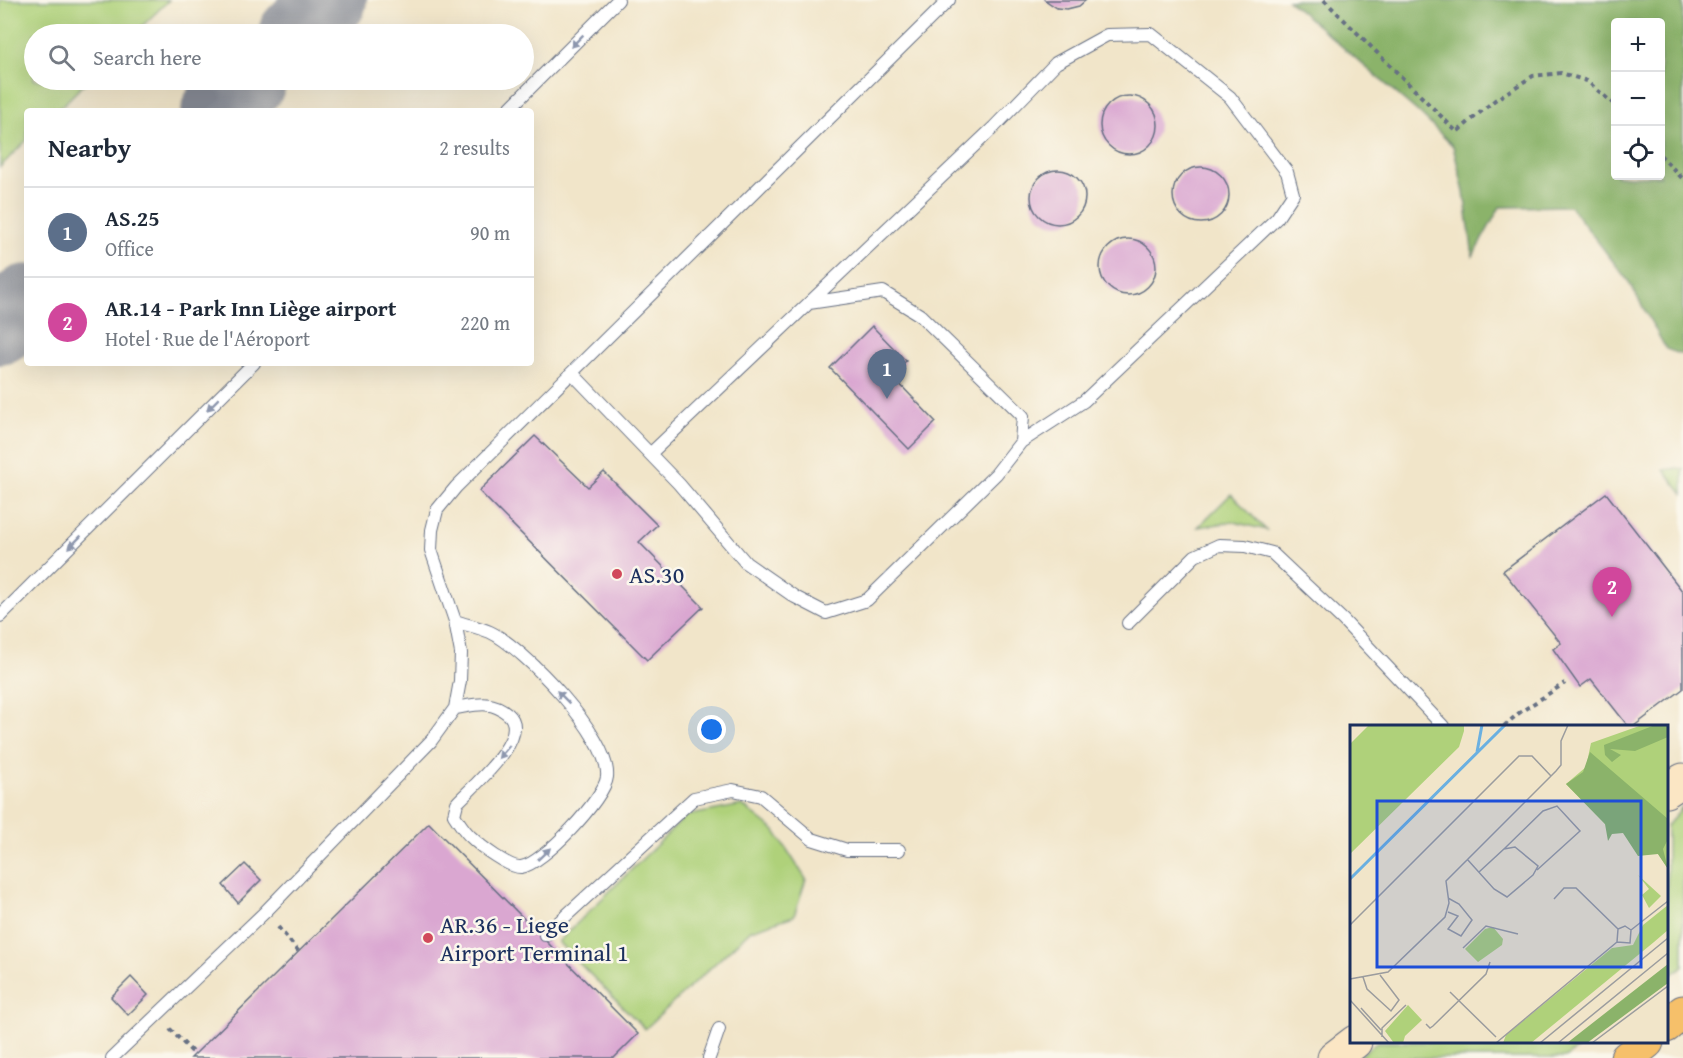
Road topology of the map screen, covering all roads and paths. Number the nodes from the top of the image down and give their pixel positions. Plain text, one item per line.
1 (618, 0) edge
2 (949, 0) edge
3 (1324, 0) edge
4 (534, 84) edge
5 (528, 90) edge
6 (1611, 102) edge
7 (510, 108) edge
8 (1665, 160) edge
9 (1683, 179) edge
10 (809, 303) junction
11 (251, 366) edge
12 (572, 372) junction
13 (1021, 442) junction
14 (650, 454) junction
15 (0, 616) edge
16 (455, 621) junction
17 (1128, 622) dead end
18 (1565, 683) dead end
19 (455, 708) junction
20 (1442, 725) edge
21 (1505, 725) edge
22 (1683, 780) edge
23 (1668, 790) edge
24 (899, 850) dead end
25 (545, 935) dead end
26 (1683, 1012) edge
27 (1668, 1024) edge
28 (719, 1029) dead end
29 (1353, 1043) edge
30 (1645, 1043) edge
31 (112, 1058) edge
32 (709, 1058) edge
33 (1334, 1058) edge
34 (1627, 1058) edge

1 -> 4 lane
2 - 12 lane
3 - 6 path
5 -> 7 lane
8 - 9 path
10 - 13 lane
10 - 13 lane
10 - 14 lane
11 -> 15 lane
12 - 14 lane
12 - 16 lane
13 - 14 lane
16 - 19 lane
19 -> 16 lane
17 - 20 lane
18 - 21 path
19 - 31 lane
22 - 23 main road
24 - 25 lane
26 - 27 highway
28 - 32 lane
29 - 33 main road
30 - 34 highway

